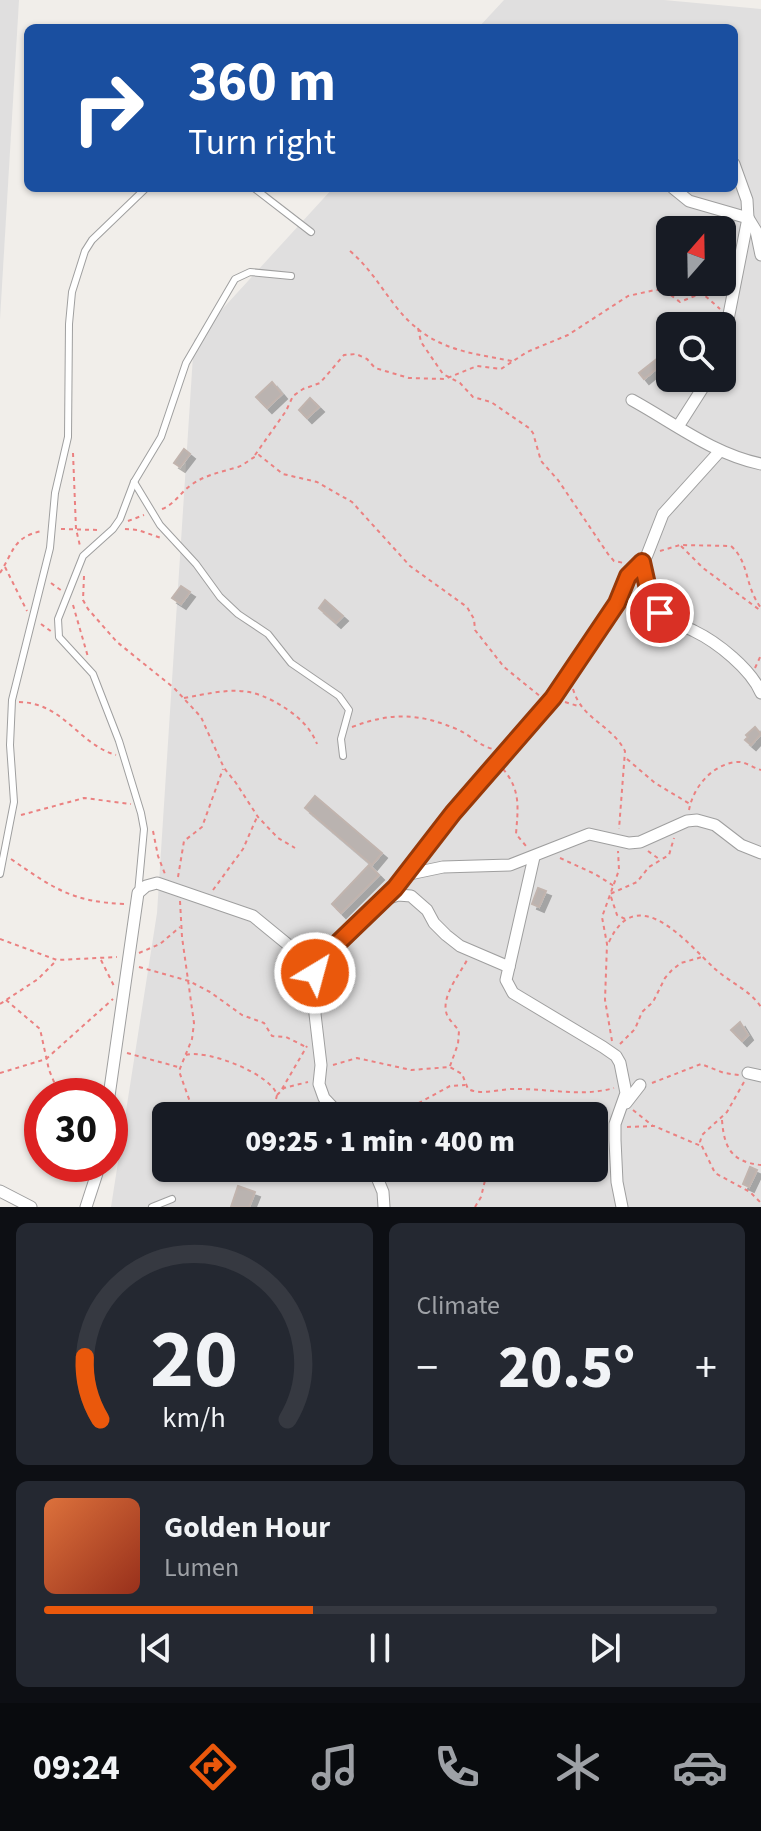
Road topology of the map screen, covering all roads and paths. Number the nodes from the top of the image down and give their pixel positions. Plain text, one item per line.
1 (738, 175) edge
2 (142, 192) edge
3 (259, 192) edge
4 (678, 192) edge
5 (748, 218) junction
6 (311, 232) dead end
7 (350, 251) dead end
8 (761, 255) edge
9 (291, 276) dead end
10 (722, 312) edge
11 (730, 312) edge
12 (418, 328) junction
13 (513, 361) junction
14 (451, 379) junction
15 (700, 392) edge
16 (632, 400) dead end
17 (679, 425) junction
18 (68, 437) junction
19 (719, 452) junction
20 (255, 455) junction
21 (761, 464) edge
22 (134, 482) junction
23 (152, 512) junction
24 (114, 527) junction
25 (53, 529) junction
26 (76, 529) junction
27 (167, 542) dead end
28 (680, 545) junction
29 (83, 556) junction
30 (642, 564) junction
31 (5, 566) junction
32 (0, 573) edge
33 (44, 578) junction
34 (66, 594) junction
35 (761, 609) edge
36 (32, 617) junction
37 (59, 637) junction
38 (93, 674) junction
39 (568, 677) junction
40 (761, 693) edge
41 (183, 698) junction
42 (12, 700) junction
43 (550, 701) junction
44 (579, 706) junction
45 (344, 728) junction
46 (317, 744) dead end
47 (513, 744) junction
48 (343, 756) dead end
49 (125, 758) junction
50 (626, 758) junction
51 (497, 762) junction
52 (224, 768) junction
53 (761, 770) edge
54 (136, 805) junction
55 (690, 805) junction
56 (141, 813) junction
57 (12, 817) junction
58 (258, 817) junction
59 (685, 822) junction
60 (617, 841) junction
61 (295, 848) dead end
62 (761, 853) edge
63 (5, 854) junction
64 (539, 856) junction
65 (0, 874) edge
66 (405, 875) junction
67 (614, 886) junction
68 (174, 887) junction
69 (610, 894) junction
70 (137, 898) junction
71 (205, 899) junction
72 (384, 900) junction
73 (625, 920) junction
74 (181, 926) junction
75 (0, 939) edge
76 (607, 944) junction
77 (471, 952) junction
78 (703, 957) junction
79 (128, 958) junction
80 (100, 959) junction
81 (57, 960) junction
82 (314, 966) junction
83 (509, 967) junction
84 (189, 981) junction
85 (6, 1000) junction
86 (0, 1004) edge
87 (761, 1007) edge
88 (316, 1037) junction
89 (306, 1047) junction
90 (116, 1053) junction
91 (185, 1055) junction
92 (46, 1059) junction
93 (450, 1067) junction
94 (179, 1068) junction
95 (0, 1073) edge
96 (320, 1073) junction
97 (748, 1073) junction
98 (761, 1076) edge
99 (53, 1078) edge
100 (112, 1078) edge
101 (465, 1085) junction
102 (640, 1085) joint
103 (626, 1086) junction
104 (282, 1090) junction
105 (277, 1095) junction
106 (275, 1101) edge
107 (190, 1102) edge
108 (328, 1102) edge
109 (421, 1102) edge
110 (625, 1104) junction
111 (722, 1119) junction
112 (654, 1126) junction
113 (615, 1129) junction
114 (702, 1147) junction
115 (761, 1165) edge
116 (94, 1182) edge
117 (379, 1182) edge
118 (485, 1182) edge
119 (0, 1191) edge
120 (172, 1199) dead end
121 (761, 1203) edge
122 (31, 1207) edge
123 (86, 1207) edge
124 (152, 1207) edge
125 (384, 1207) edge
126 (475, 1207) edge
127 (622, 1207) edge

1 - 5 street
2 - 18 lane
3 - 6 lane
4 - 5 street
5 - 8 street
5 - 11 street
7 - 12 path
9 - 22 lane
10 - 13 path
12 - 13 path
12 - 14 path
13 - 14 path
14 - 20 path
14 - 30 path
15 - 17 street
16 - 17 street
17 - 19 street
18 - 25 lane
18 - 26 path
19 - 21 street
19 - 30 street
20 - 23 path
20 - 43 path
22 - 23 lane
22 - 24 lane
23 - 24 path
23 - 45 lane
24 - 26 path
24 - 27 path
24 - 29 lane
25 - 26 path
25 - 31 path
25 - 33 lane
26 - 29 path
28 - 30 path
28 - 35 path
28 - 35 path
29 - 34 lane
29 - 41 path
30 - 39 street
30 - 40 street
31 - 32 path
31 - 36 path
33 - 34 path
33 - 36 lane
34 - 37 lane
34 - 38 path
36 - 37 path
36 - 42 lane
37 - 38 lane
38 - 49 lane
39 - 43 street
39 - 44 path
41 - 46 path
41 - 52 path
42 - 49 path
42 - 57 lane
43 - 44 path
43 - 47 street
44 - 50 path
45 - 47 path
45 - 48 lane
47 - 51 street
49 - 54 lane
50 - 55 path
50 - 60 path
51 - 64 path
51 - 66 street
52 - 58 path
52 - 68 path
53 - 55 path
54 - 56 lane
54 - 57 path
55 - 59 path
56 - 68 path
56 - 70 lane
57 - 63 lane
58 - 61 path
58 - 71 path
59 - 60 street
59 - 62 street
59 - 69 path
60 - 64 street
60 - 67 path
63 - 65 lane
63 - 70 path
64 - 66 street
64 - 67 path
64 - 83 street
66 - 72 street
67 - 69 path
68 - 70 street
68 - 71 street
68 - 74 path
69 - 73 path
69 - 76 path
70 - 79 street
71 - 82 street
72 - 77 street
72 - 82 street
73 - 76 path
73 - 78 path
74 - 79 path
74 - 84 path
75 - 81 path
76 - 78 path
77 - 83 street
77 - 93 path
78 - 87 path
79 - 80 path
79 - 84 path
79 - 90 street
80 - 81 path
80 - 92 path
81 - 85 path
82 - 88 street
83 - 103 street
84 - 89 path
84 - 91 path
85 - 86 path
85 - 92 path
88 - 89 path
88 - 96 street
89 - 104 path
90 - 94 path
90 - 100 street
91 - 94 path
91 - 105 path
92 - 95 path
92 - 99 path
93 - 96 path
93 - 101 path
94 - 107 path
96 - 104 path
96 - 108 street
97 - 98 street
97 - 102 path
97 - 111 path
101 - 103 path
101 - 109 path
102 - 110 street
103 - 110 street
104 - 105 path
105 - 106 path
110 - 112 path
110 - 113 street
111 - 114 path
111 - 115 path
112 - 113 path
112 - 114 path
113 - 127 street
114 - 121 path
116 - 123 street
117 - 125 street
118 - 126 path
119 - 122 street
120 - 124 lane

